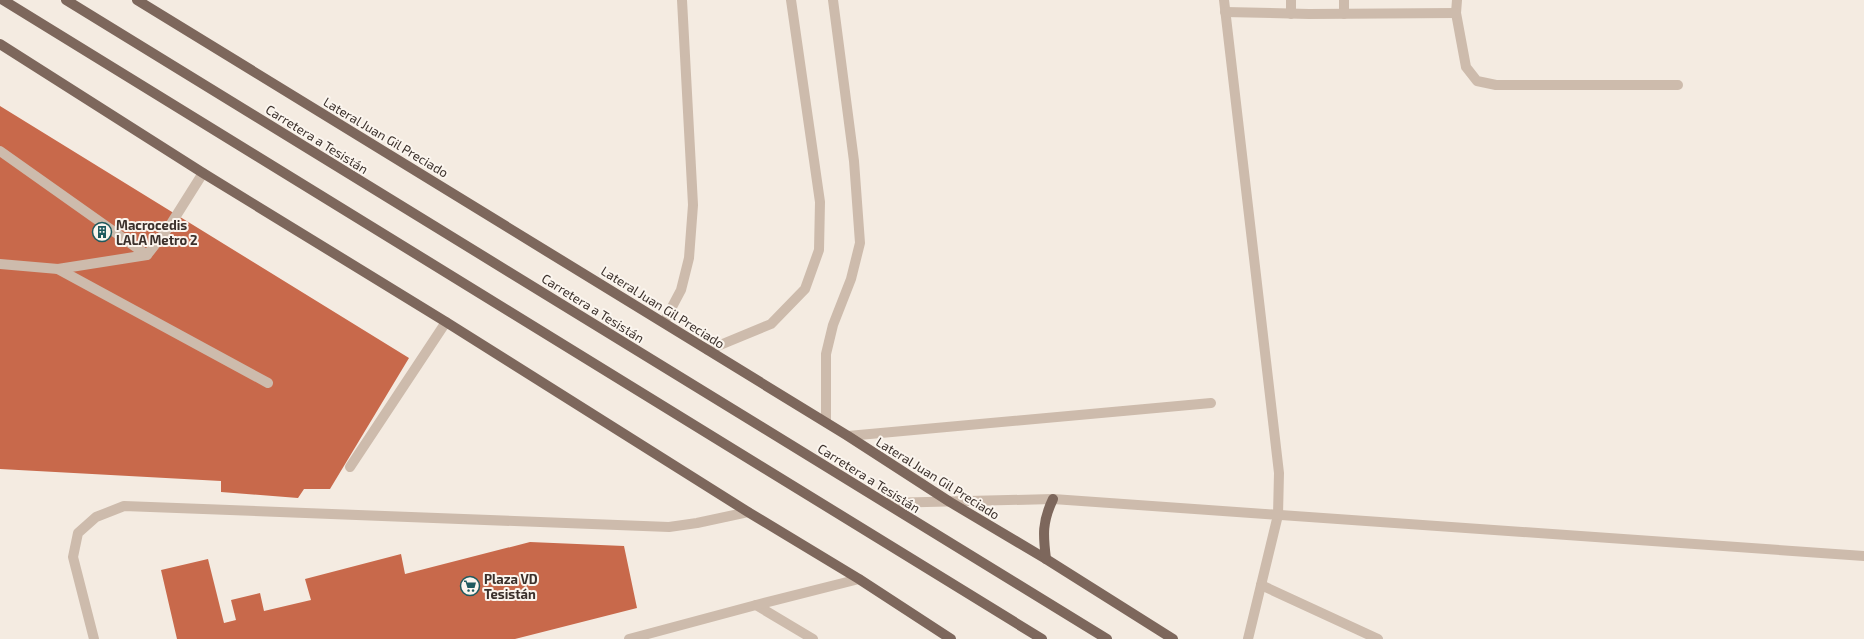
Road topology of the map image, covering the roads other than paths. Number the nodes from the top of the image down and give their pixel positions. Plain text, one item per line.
1 (3, 0) edge
2 (66, 0) edge
3 (137, 0) edge
4 (682, 0) edge
5 (791, 0) edge
6 (833, 0) edge
7 (1224, 0) edge
8 (1291, 0) edge
9 (1344, 0) edge
10 (1457, 0) edge
11 (1225, 12) junction
12 (1456, 13) junction
13 (1291, 14) junction
14 (1344, 14) junction
15 (0, 44) edge
16 (1678, 85) dead end
17 (0, 151) edge
18 (202, 173) junction
19 (147, 255) junction
20 (0, 264) edge
21 (58, 269) junction
22 (446, 322) junction
23 (664, 322) junction
24 (708, 350) junction
25 (268, 383) dead end
26 (1212, 403) dead end
27 (826, 422) junction
28 (848, 436) junction
29 (350, 467) dead end
30 (1053, 499) junction
31 (950, 502) junction
32 (886, 503) junction
33 (748, 512) junction
34 (1278, 515) junction
35 (1864, 556) edge
36 (1046, 559) junction
37 (859, 579) junction
38 (1261, 585) junction
39 (756, 604) junction
40 (94, 639) edge
41 (629, 639) edge
42 (813, 639) edge
43 (951, 639) edge
44 (1042, 639) edge
45 (1107, 639) edge
46 (1172, 639) edge
47 (1248, 639) edge
48 (1378, 639) edge

1 - 44 main road
2 - 32 main road, Carretera a Tesistán
3 - 23 main road, Lateral Juan Gil Preciado
4 - 23 street
5 - 24 street
6 - 27 street
7 - 11 street
8 - 13 street
9 - 14 street
10 - 12 street
11 - 13 street
11 - 34 street
12 - 14 street
12 - 16 street
13 - 14 street
15 - 18 main road
17 - 19 street
18 - 19 street
18 - 22 main road
19 - 21 street
20 - 21 street
21 - 25 street
22 - 29 street
22 - 33 main road
23 - 24 main road, Lateral Juan Gil Preciado
24 - 27 main road, Lateral Juan Gil Preciado
26 - 28 street
27 - 28 main road, Lateral Juan Gil Preciado
28 - 31 main road, Lateral Juan Gil Preciado
30 - 31 street
30 - 34 street
30 - 36 main road
31 - 32 street
31 - 36 main road, Lateral Juan Gil Preciado
32 - 45 main road, Carretera a Tesistán
33 - 37 main road
33 - 40 street
34 - 35 street
34 - 38 street
36 - 46 main road, Lateral Juan Gil Preciado
37 - 39 street
37 - 43 main road
38 - 47 street
38 - 48 street
39 - 41 street
39 - 42 street

